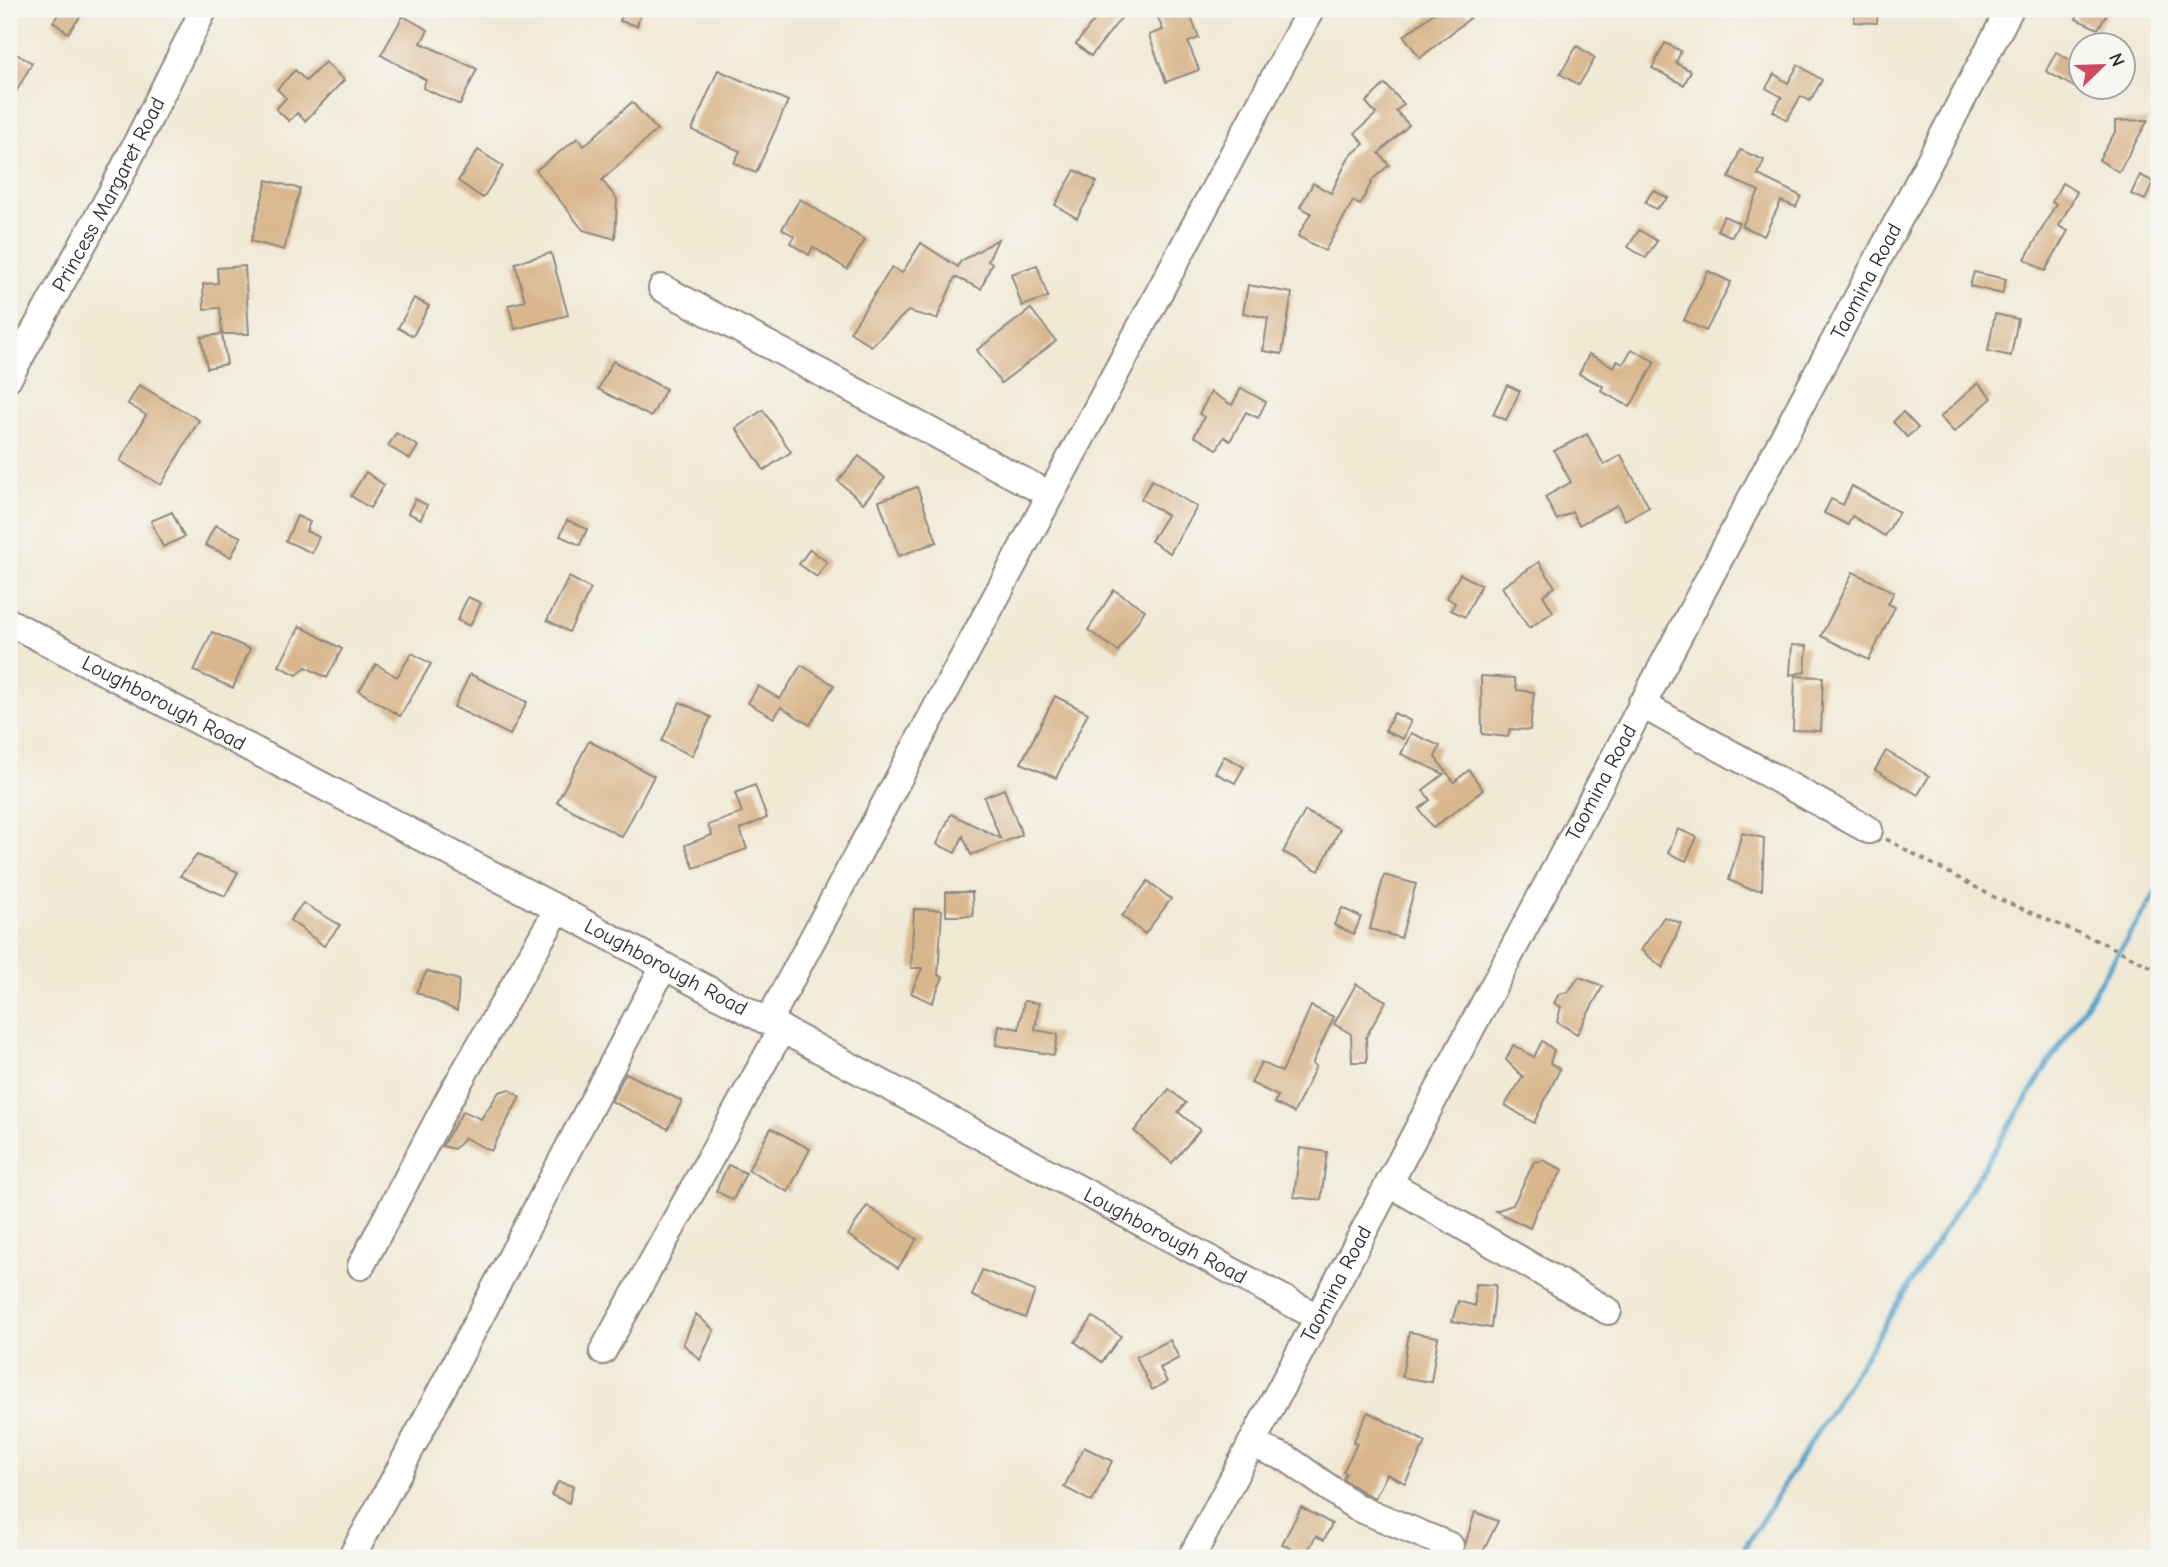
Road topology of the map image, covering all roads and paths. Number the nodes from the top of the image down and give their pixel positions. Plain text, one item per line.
1 (205, 9) edge
2 (1311, 9) edge
3 (2010, 9) edge
4 (662, 288) dead end
5 (9, 377) edge
6 (1050, 495) junction
7 (9, 622) edge
8 (1641, 704) junction
9 (1869, 830) joint
10 (558, 909) junction
11 (664, 966) junction
12 (2159, 971) edge
13 (775, 1026) junction
14 (1390, 1183) junction
15 (361, 1266) dead end
16 (1608, 1311) dead end
17 (1319, 1318) junction
18 (603, 1351) dead end
19 (1251, 1444) junction
20 (1450, 1546) dead end
21 (351, 1558) edge
22 (1191, 1558) edge

1 - 5 street, Princess Margaret Road
2 - 6 street
3 - 8 street, Taomina Road
4 - 6 street
6 - 13 street
7 - 10 street, Loughborough Road
8 - 9 street
8 - 14 street, Taomina Road
9 - 12 path
10 - 11 street, Loughborough Road
10 - 15 street
11 - 13 street, Loughborough Road
11 - 21 street
13 - 17 street, Loughborough Road
13 - 18 street
14 - 16 street
14 - 17 street, Taomina Road
17 - 19 street, Taomina Road
19 - 20 street
19 - 22 street, Taomina Road

